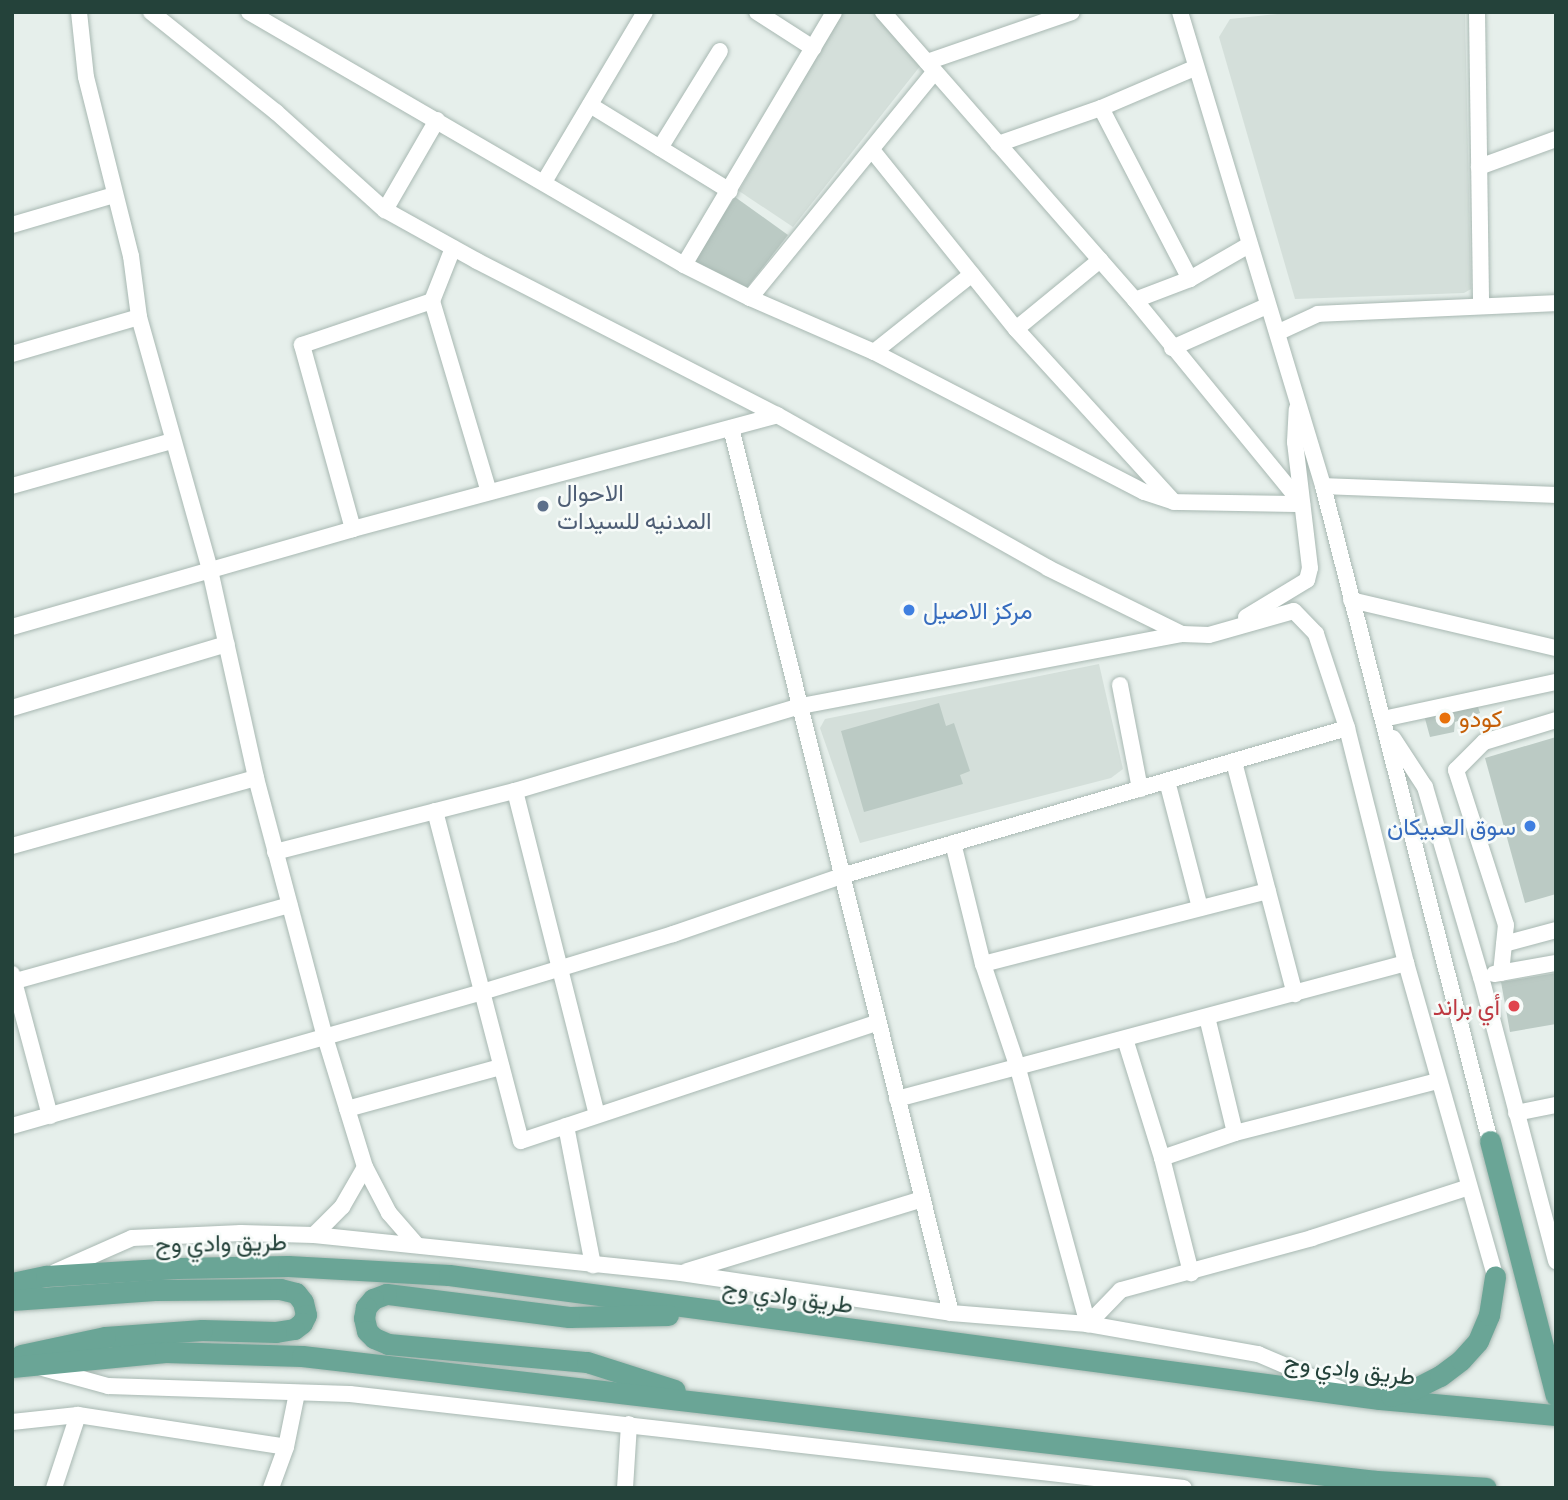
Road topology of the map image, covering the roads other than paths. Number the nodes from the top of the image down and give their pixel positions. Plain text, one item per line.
1 (79, 12) edge
2 (151, 12) edge
3 (249, 12) edge
4 (645, 12) edge
5 (757, 12) edge
6 (834, 12) edge
7 (883, 12) edge
8 (1072, 12) edge
9 (1180, 12) edge
10 (1477, 12) edge
11 (813, 47) junction
12 (720, 51) dead end
13 (931, 67) junction
14 (1195, 68) junction
15 (590, 105) junction
16 (1101, 108) junction
17 (437, 120) junction
18 (1556, 139) edge
19 (998, 144) junction
20 (660, 148) junction
21 (872, 150) junction
22 (1479, 167) junction
23 (544, 181) junction
24 (730, 191) junction
25 (114, 195) junction
26 (386, 210) junction
27 (12, 225) edge
28 (1249, 245) junction
29 (453, 248) junction
30 (1100, 260) junction
31 (684, 265) junction
32 (972, 274) junction
33 (1190, 279) junction
34 (750, 298) junction
35 (1135, 300) junction
36 (432, 301) junction
37 (1556, 303) edge
38 (1481, 304) junction
39 (1268, 306) junction
40 (139, 317) junction
41 (1016, 329) junction
42 (1279, 332) junction
43 (1172, 348) junction
44 (874, 352) junction
45 (12, 354) edge
46 (1297, 396) junction
47 (777, 415) junction
48 (731, 428) junction
49 (172, 441) junction
50 (12, 486) edge
51 (1323, 486) junction
52 (489, 492) junction
53 (1556, 495) edge
54 (1174, 502) junction
55 (1302, 504) junction
56 (353, 529) junction
57 (210, 569) junction
58 (1351, 600) junction
59 (12, 627) edge
60 (1182, 634) junction
61 (1209, 635) junction
62 (228, 644) junction
63 (1556, 648) edge
64 (1556, 682) edge
65 (1120, 685) dead end
66 (801, 706) junction
67 (12, 708) edge
68 (1556, 720) edge
69 (1385, 723) junction
70 (1347, 728) junction
71 (1234, 762) junction
72 (256, 778) junction
73 (1167, 781) junction
74 (1140, 789) junction
75 (515, 791) junction
76 (435, 811) junction
77 (953, 843) junction
78 (12, 846) edge
79 (275, 852) junction
80 (841, 876) junction
81 (1268, 891) junction
82 (289, 905) junction
83 (1200, 908) junction
84 (1556, 930) edge
85 (1504, 944) junction
86 (1406, 963) junction
87 (1556, 963) edge
88 (983, 964) junction
89 (560, 968) junction
90 (1502, 973) junction
91 (1481, 977) junction
92 (13, 979) edge
93 (482, 992) junction
94 (1295, 994) junction
95 (1207, 1017) junction
96 (878, 1022) junction
97 (325, 1037) junction
98 (1125, 1039) junction
99 (1017, 1065) junction
100 (501, 1067) junction
101 (1438, 1081) junction
102 (897, 1099) junction
103 (1556, 1105) edge
104 (347, 1109) junction
105 (1517, 1113) junction
106 (597, 1115) junction
107 (50, 1116) junction
108 (12, 1126) edge
109 (566, 1126) junction
110 (1235, 1133) junction
111 (1490, 1141) joint
112 (1161, 1158) junction
113 (365, 1167) junction
114 (1469, 1186) junction
115 (922, 1199) junction
116 (314, 1235) junction
117 (416, 1244) junction
118 (1554, 1253) edge
119 (593, 1265) junction
120 (681, 1273) junction
121 (1191, 1273) junction
122 (46, 1276) junction
123 (1495, 1276) joint
124 (12, 1283) edge
125 (12, 1300) edge
126 (951, 1313) junction
127 (729, 1314) junction
128 (1088, 1324) junction
129 (12, 1357) edge
130 (23, 1366) edge
131 (297, 1393) junction
132 (1556, 1396) edge
133 (1369, 1398) junction
134 (720, 1405) junction
135 (78, 1415) junction
136 (1556, 1415) edge
137 (12, 1422) edge
138 (629, 1424) junction
139 (286, 1447) junction
140 (1430, 1482) junction
141 (1366, 1484) edge
142 (54, 1488) edge
143 (271, 1488) edge
144 (625, 1488) edge
145 (1184, 1488) edge
146 (1475, 1488) edge
147 (1486, 1488) edge

1 - 25 street
2 - 26 street
3 - 17 street
4 - 15 street
5 - 11 street
6 - 11 street
7 - 13 street
8 - 13 street
9 - 14 street
10 - 22 street
11 - 24 street
12 - 20 street
13 - 19 street
13 - 21 street
14 - 16 street
14 - 28 street
15 - 20 street
15 - 23 street
16 - 19 street
16 - 33 street
17 - 23 street
17 - 26 street
18 - 22 street
19 - 30 street
20 - 24 street
21 - 32 street
21 - 34 street
22 - 38 street
23 - 31 street
24 - 31 street
25 - 27 street
25 - 40 street
26 - 29 street
28 - 33 street
28 - 39 street
29 - 36 street
29 - 47 street
30 - 35 street
30 - 41 street
31 - 34 street
32 - 41 street
32 - 44 street
33 - 35 street
34 - 44 street
35 - 43 street
36 - 52 street
36 - 56 street
37 - 38 street
38 - 42 street
39 - 42 street
39 - 43 street
40 - 45 street
40 - 49 street
41 - 54 street
42 - 46 street
43 - 55 street
44 - 54 street
46 - 51 street
46 - 55 street
47 - 48 street
47 - 60 street
48 - 52 street
48 - 66 street
49 - 50 street
49 - 57 street
51 - 53 street
51 - 58 street
52 - 56 street
54 - 55 street
55 - 61 street
56 - 57 street
57 - 59 street
57 - 62 street
58 - 63 street
58 - 69 street
60 - 61 street
60 - 66 street
61 - 70 street
62 - 67 street
62 - 72 street
64 - 69 street
65 - 74 street
66 - 75 street
66 - 80 street
68 - 85 street
69 - 91 street
69 - 111 street
70 - 71 street
70 - 86 street
71 - 73 street
71 - 81 street
72 - 78 street
72 - 79 street
73 - 74 street
73 - 83 street
74 - 77 street
75 - 76 street
75 - 89 street
76 - 79 street
76 - 93 street
77 - 80 street
77 - 88 street
79 - 82 street
80 - 89 street
80 - 96 street
81 - 83 street
81 - 94 street
82 - 92 street
82 - 97 street
83 - 88 street
84 - 85 street
85 - 90 street
86 - 94 street
86 - 101 street
87 - 90 street
88 - 99 street
89 - 93 street
89 - 106 street
90 - 91 street
91 - 105 street
92 - 107 street
93 - 97 street
93 - 100 street
94 - 95 street
95 - 98 street
95 - 110 street
96 - 102 street
96 - 106 street
97 - 104 street
97 - 107 street
98 - 99 street
98 - 112 street
99 - 102 street
99 - 128 street
100 - 104 street
100 - 109 street
101 - 110 street
101 - 114 street
102 - 115 street
103 - 105 street
104 - 113 street
105 - 118 street
106 - 109 street
107 - 108 street
109 - 119 street
110 - 112 street
111 - 132 main road
112 - 121 street
113 - 116 street
113 - 117 street
114 - 121 street
114 - 123 street
115 - 120 street
115 - 126 street
116 - 117 street
116 - 122 street
117 - 119 street
119 - 120 street
120 - 126 street
121 - 128 street
122 - 124 main road, طريق وادي وج
122 - 127 main road, طريق وادي وج
123 - 133 main road
125 - 129 main road
126 - 128 street
127 - 133 main road, طريق وادي وج
127 - 134 main road
128 - 133 street
130 - 131 street
130 - 134 main road
131 - 138 street
131 - 139 street
133 - 136 main road, طريق وادي وج
134 - 141 main road
135 - 137 street
135 - 139 street
135 - 142 street
138 - 144 street
138 - 145 street
139 - 143 street
140 - 141 main road
140 - 146 main road
140 - 147 main road

